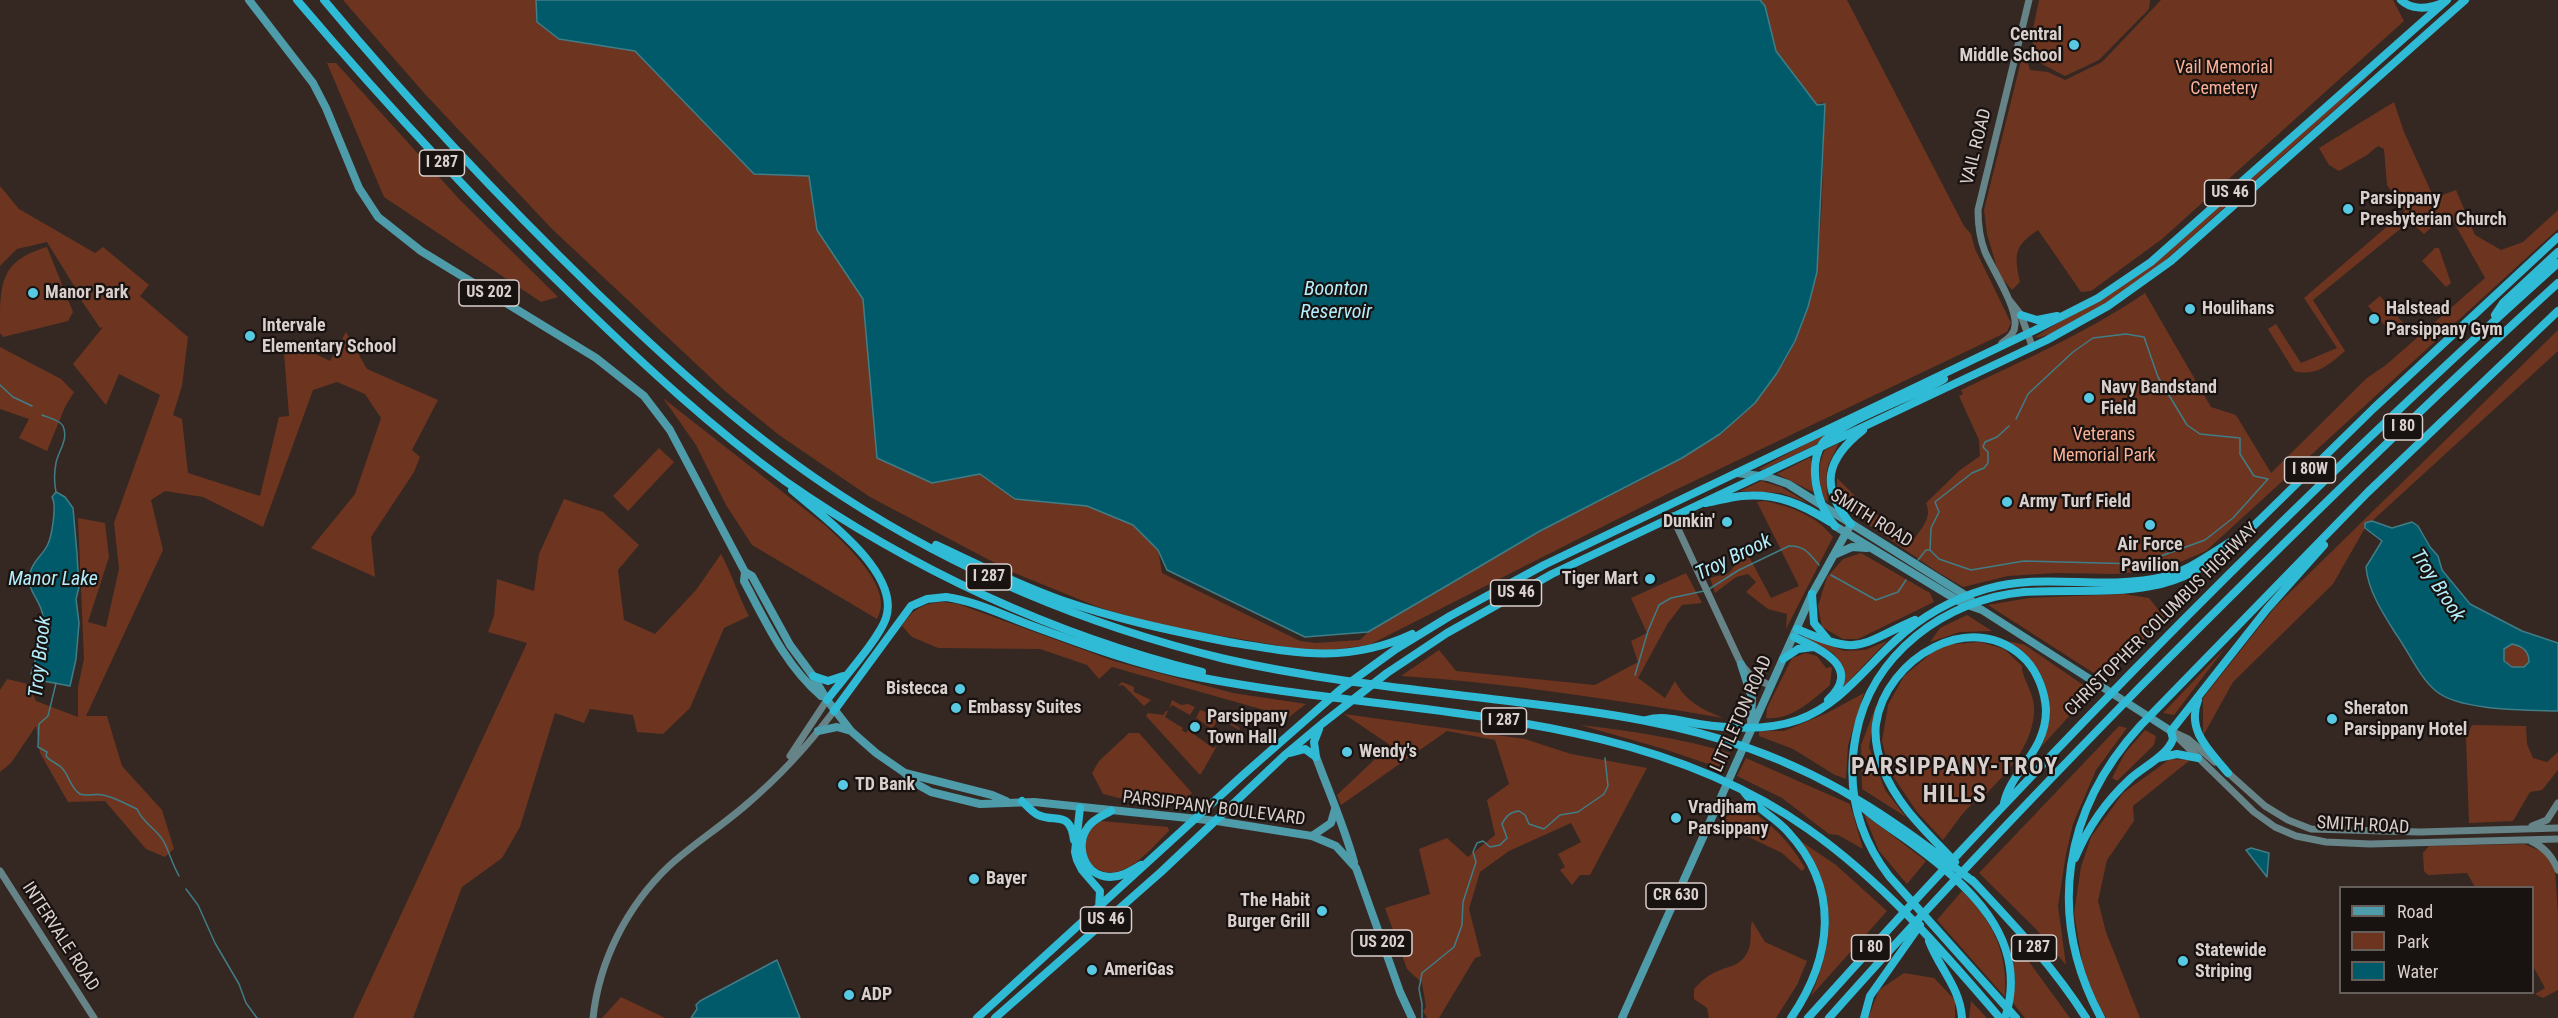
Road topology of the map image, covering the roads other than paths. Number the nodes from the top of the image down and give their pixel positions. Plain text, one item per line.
1 (249, 0) edge
2 (295, 0) edge
3 (324, 0) edge
4 (2029, 0) edge
5 (2401, 0) edge
6 (2464, 0) edge
7 (2445, 2) edge
8 (2414, 29) junction
9 (2368, 84) junction
10 (2558, 237) edge
11 (2558, 252) edge
12 (2558, 263) edge
13 (2558, 283) edge
14 (2008, 298) junction
15 (2083, 307) junction
16 (2558, 311) edge
17 (2021, 315) junction
18 (2490, 324) junction
19 (2029, 333) junction
20 (2032, 346) junction
21 (1996, 349) junction
22 (1974, 359) junction
23 (1875, 421) junction
24 (1821, 446) junction
25 (743, 449) junction
26 (1737, 473) junction
27 (1759, 475) junction
28 (1697, 504) junction
29 (1822, 506) junction
30 (1672, 516) junction
31 (886, 524) junction
32 (1851, 524) junction
33 (1835, 526) junction
34 (2333, 528) junction
35 (1846, 532) junction
36 (2247, 532) junction
37 (1872, 549) junction
38 (1834, 555) junction
39 (745, 572) junction
40 (1812, 594) junction
41 (1938, 610) junction
42 (1982, 610) junction
43 (1450, 616) junction
44 (1796, 633) junction
45 (1829, 641) junction
46 (1815, 647) junction
47 (1783, 659) junction
48 (1741, 664) junction
49 (848, 672) junction
50 (813, 676) junction
51 (1771, 686) junction
52 (2202, 691) junction
53 (1311, 694) junction
54 (827, 700) junction
55 (834, 711) junction
56 (1645, 720) junction
57 (1798, 720) junction
58 (1323, 723) junction
59 (818, 731) junction
60 (851, 731) junction
61 (1751, 731) junction
62 (2171, 731) junction
63 (1286, 754) junction
64 (1316, 757) junction
65 (2198, 758) junction
66 (2155, 759) junction
67 (782, 768) junction
68 (905, 773) junction
69 (2228, 773) junction
70 (1738, 787) junction
71 (1847, 792) junction
72 (1006, 801) junction
73 (1022, 801) junction
74 (2558, 803) edge
75 (2003, 806) junction
76 (1080, 808) junction
77 (1335, 809) junction
78 (1111, 811) junction
79 (1195, 819) junction
80 (1217, 821) junction
81 (2558, 828) edge
82 (2519, 829) junction
83 (1312, 836) junction
84 (2558, 839) edge
85 (2529, 840) junction
86 (1075, 849) junction
87 (1156, 855) junction
88 (1356, 868) junction
89 (2070, 870) junction
90 (2558, 870) edge
91 (0, 871) edge
92 (1975, 883) junction
93 (1099, 908) junction
94 (1927, 910) junction
95 (1929, 940) junction
96 (1997, 1014) edge
97 (1411, 1017) edge
98 (2015, 1017) edge
99 (94, 1018) edge
100 (593, 1018) edge
101 (977, 1018) edge
102 (995, 1018) edge
103 (1622, 1018) edge
104 (1791, 1018) edge
105 (1808, 1018) edge
106 (1829, 1018) edge
107 (1864, 1018) edge
108 (1962, 1018) edge
109 (2004, 1018) edge
110 (2086, 1018) edge
111 (2101, 1018) edge

1 - 39 main road, PARSIPPANY BOULEVARD / US 202
2 - 25 highway, I 287
3 - 31 highway, I 287
4 - 14 street, VAIL ROAD
5 - 7 highway
6 - 9 highway, US 46
7 - 8 highway, US 46
8 - 9 highway
8 - 15 highway, US 46
9 - 20 highway, US 46
10 - 36 highway, I 80W
11 - 18 highway
12 - 18 highway, CHRISTOPHER COLUMBUS HIGHWAY / I 80
13 - 94 highway, CHRISTOPHER COLUMBUS HIGHWAY / I 80
14 - 17 street, VAIL ROAD
14 - 21 street, VAIL ROAD
15 - 17 highway
15 - 19 highway, US 46
16 - 34 highway
17 - 19 street, VAIL ROAD
18 - 75 highway, CHRISTOPHER COLUMBUS HIGHWAY / I 80
19 - 20 street, VAIL ROAD
19 - 21 highway, US 46
20 - 23 highway, US 46
21 - 22 highway, US 46
22 - 24 highway
22 - 26 highway, US 46
23 - 24 highway, US 46
23 - 32 highway
24 - 27 highway, US 46
24 - 29 highway
25 - 49 highway
25 - 53 highway, I 287
26 - 27 main road, SMITH ROAD
26 - 43 highway, US 46
27 - 28 highway, US 46
27 - 29 main road, SMITH ROAD
28 - 30 highway, US 46
28 - 33 highway
29 - 32 main road, SMITH ROAD
29 - 33 highway
30 - 48 street
30 - 58 highway, US 46
31 - 43 highway
31 - 56 highway, I 287
32 - 35 main road, LITTLETON ROAD / CR 630
32 - 42 main road, SMITH ROAD
33 - 35 main road, SMITH ROAD
34 - 52 highway
34 - 89 highway
35 - 37 main road, SMITH ROAD
35 - 38 main road, LITTLETON ROAD / CR 630
36 - 41 highway
36 - 98 highway
37 - 38 main road
37 - 42 main road, SMITH ROAD
38 - 40 main road, LITTLETON ROAD / CR 630
39 - 50 main road, PARSIPPANY BOULEVARD / US 202
39 - 54 main road, PARSIPPANY BOULEVARD / US 202
40 - 44 main road, LITTLETON ROAD / CR 630
40 - 45 highway
41 - 45 highway
41 - 57 highway
42 - 62 main road, SMITH ROAD
43 - 79 highway, US 46
44 - 45 highway
44 - 46 highway
44 - 47 main road, LITTLETON ROAD / CR 630
46 - 47 highway
46 - 57 highway
47 - 51 main road, LITTLETON ROAD / CR 630
48 - 51 street
48 - 61 main road
49 - 50 highway
49 - 54 highway
50 - 54 main road, PARSIPPANY BOULEVARD / US 202
51 - 61 main road, LITTLETON ROAD / CR 630
52 - 62 highway
52 - 69 highway
53 - 55 highway
53 - 70 highway, I 287
54 - 55 main road, PARSIPPANY BOULEVARD / US 202
54 - 67 street
55 - 59 street
55 - 60 main road, PARSIPPANY BOULEVARD / US 202
56 - 57 highway
56 - 71 highway, I 287
58 - 63 highway, US 46
58 - 64 highway
59 - 60 main road
59 - 67 street
60 - 68 main road, PARSIPPANY BOULEVARD / US 202
61 - 103 main road, LITTLETON ROAD / CR 630
62 - 65 street, SMITH ROAD
62 - 66 highway
62 - 69 street, SMITH ROAD
63 - 64 highway
63 - 80 highway, US 46
64 - 77 main road
65 - 66 highway
65 - 85 street, SMITH ROAD
66 - 89 highway
67 - 100 street
68 - 72 main road, PARSIPPANY BOULEVARD / US 202
68 - 72 main road, PARSIPPANY BOULEVARD / US 202
69 - 82 street, SMITH ROAD
70 - 95 highway, I 287
70 - 104 highway
71 - 92 highway, I 287
71 - 109 highway
72 - 73 main road, PARSIPPANY BOULEVARD / US 202
73 - 76 main road, PARSIPPANY BOULEVARD / US 202
73 - 86 highway
74 - 82 street
75 - 92 highway
75 - 105 highway, CHRISTOPHER COLUMBUS HIGHWAY / I 80
76 - 78 main road, PARSIPPANY BOULEVARD / US 202
76 - 86 highway
77 - 83 main road
77 - 88 main road
78 - 79 main road, PARSIPPANY BOULEVARD / US 202
78 - 87 highway
79 - 80 main road, PARSIPPANY BOULEVARD / US 202
79 - 87 highway, US 46
80 - 83 main road, PARSIPPANY BOULEVARD / US 202
80 - 102 highway, US 46
81 - 82 street, SMITH ROAD
83 - 88 main road, PARSIPPANY BOULEVARD / US 202
84 - 85 street, SMITH ROAD
85 - 90 street
86 - 93 highway
87 - 93 highway, US 46
88 - 97 main road, PARSIPPANY BOULEVARD / US 202
89 - 111 highway
91 - 99 street, INTERVALE ROAD
92 - 110 highway, I 287
93 - 101 highway, US 46
94 - 106 highway, CHRISTOPHER COLUMBUS HIGHWAY / I 80
94 - 107 highway
95 - 96 highway, I 287
95 - 108 highway

